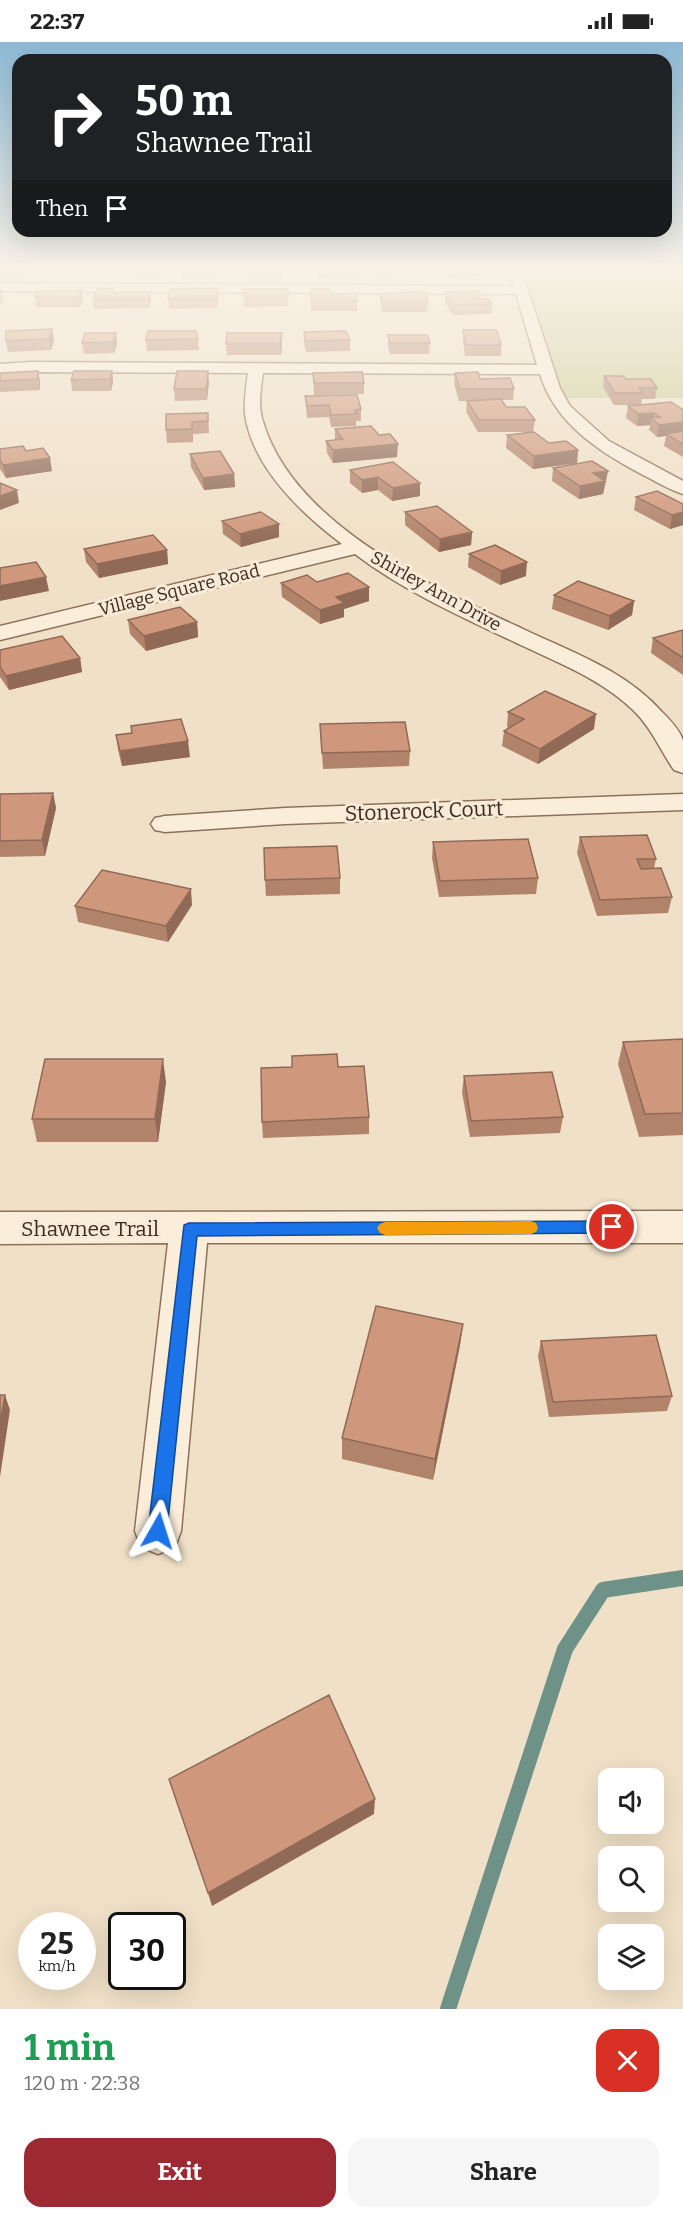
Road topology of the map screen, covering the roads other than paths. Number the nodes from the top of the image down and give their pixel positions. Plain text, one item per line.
1 (545, 364) edge
2 (0, 369) edge
3 (256, 369) junction
4 (547, 370) junction
5 (683, 488) edge
6 (357, 547) junction
7 (0, 633) edge
8 (683, 765) edge
9 (683, 802) edge
10 (165, 824) dead end
11 (683, 1227) edge
12 (0, 1228) edge
13 (189, 1230) junction
14 (158, 1531) dead end

1 - 4 street
2 - 3 street
3 - 4 street
3 - 6 street, Shirley Ann Drive
4 - 5 street
6 - 7 street, Village Square Road
6 - 8 street, Shirley Ann Drive
9 - 10 street, Stonerock Court
11 - 13 street, Shawnee Trail
12 - 13 street, Shawnee Trail
13 - 14 street

